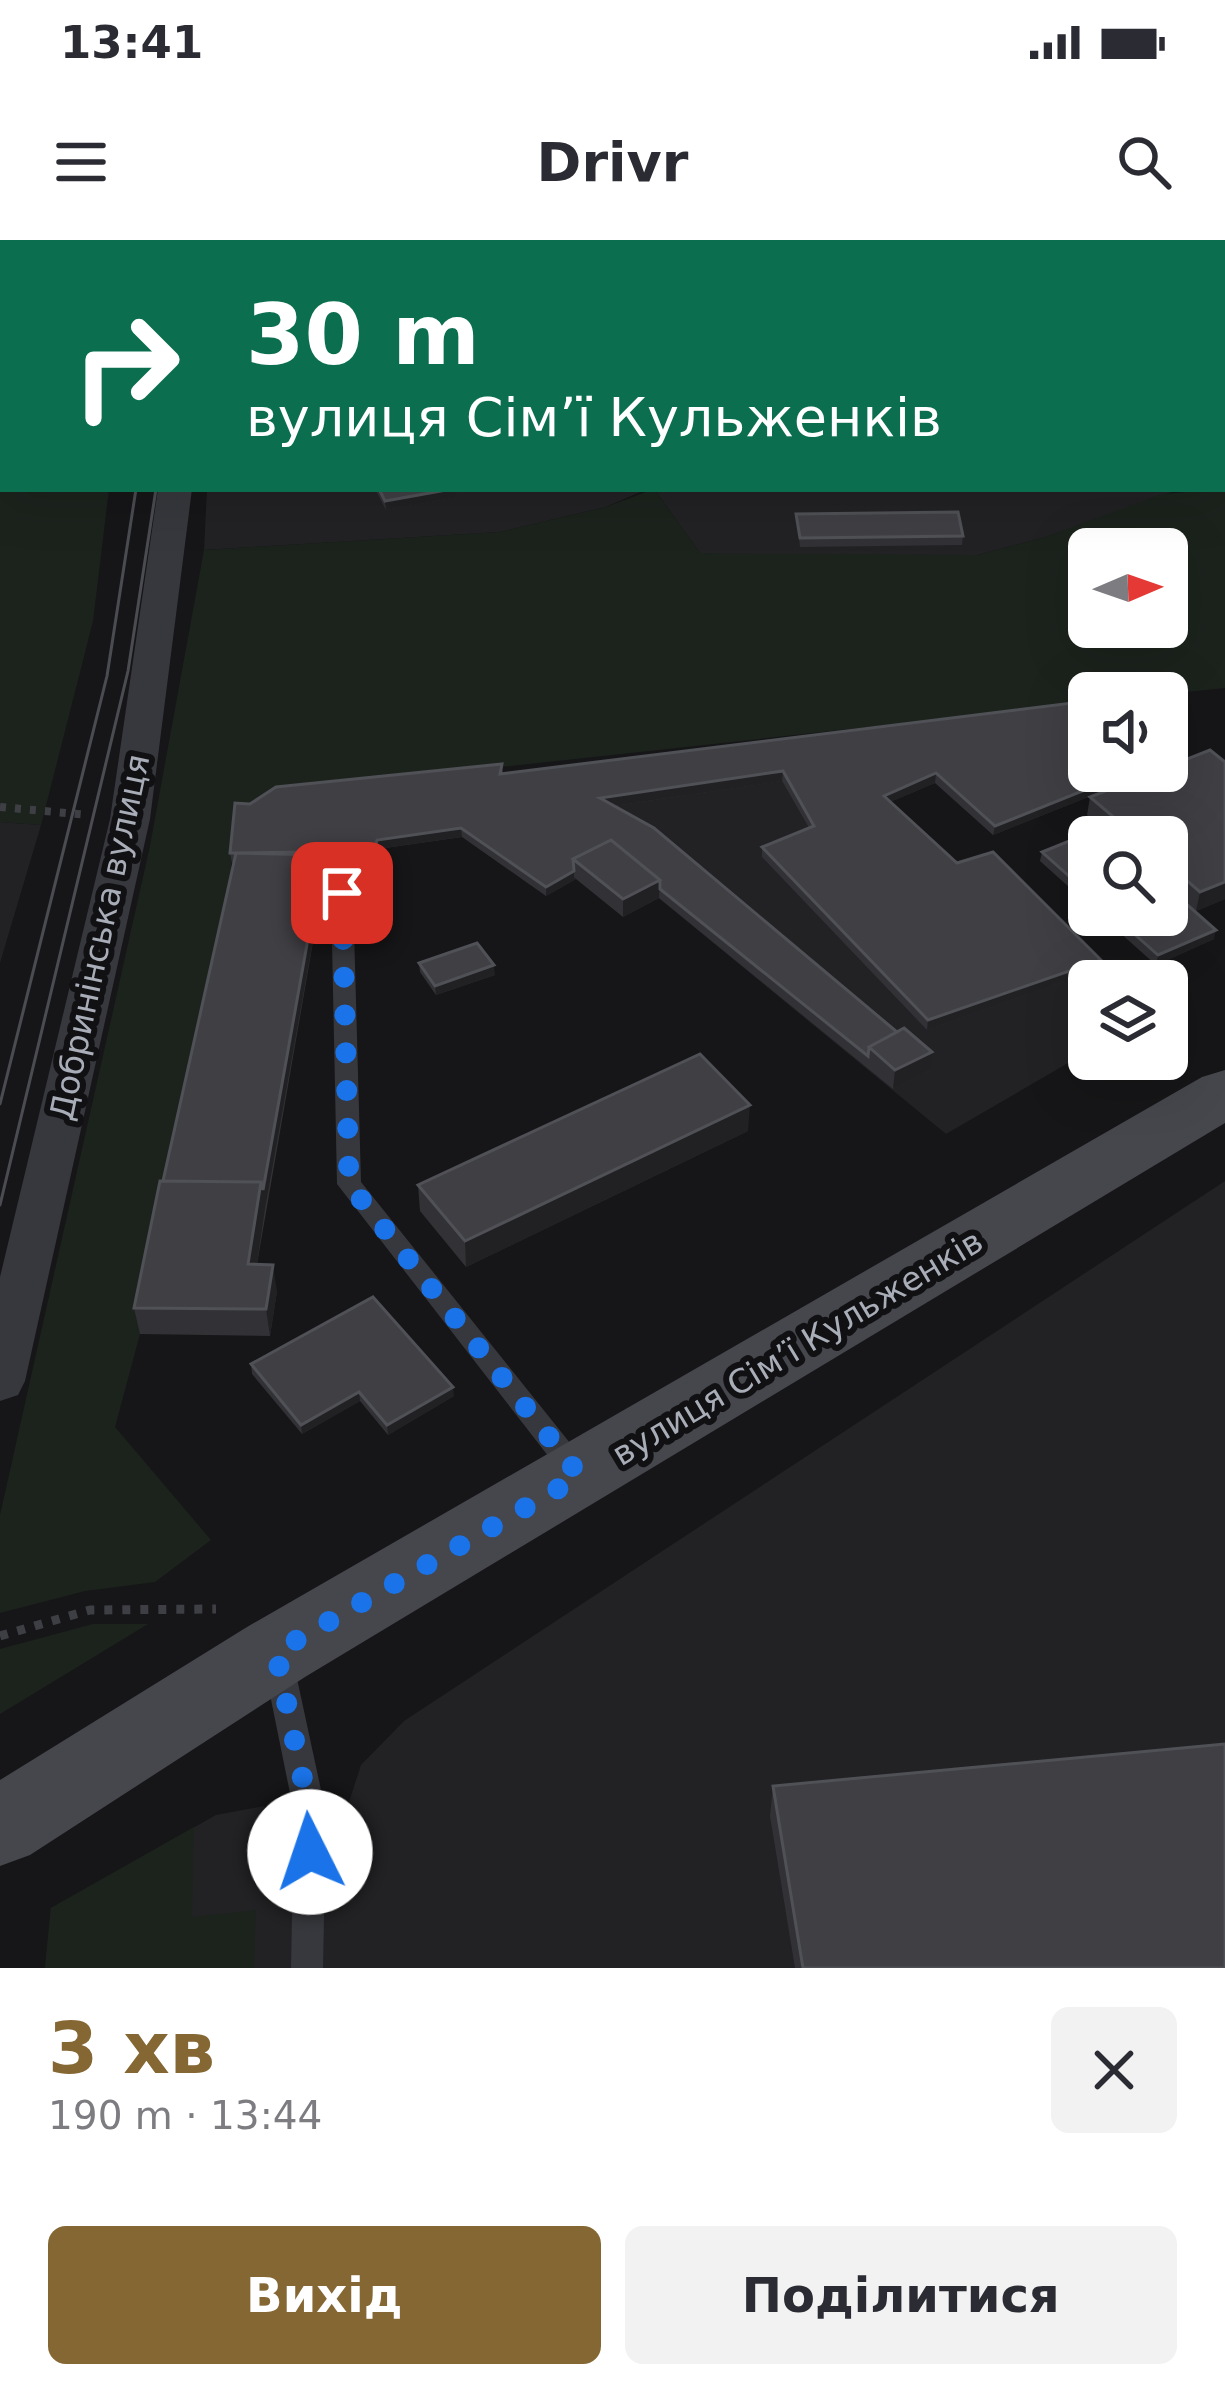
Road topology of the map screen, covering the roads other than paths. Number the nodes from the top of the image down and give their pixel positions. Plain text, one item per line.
1 (175, 492) edge
2 (342, 893) dead end
3 (1225, 1093) edge
4 (0, 1381) edge
5 (580, 1476) junction
6 (276, 1652) junction
7 (0, 1827) edge
8 (308, 1968) edge

1 - 4 street, Добринінська вулиця
2 - 5 lane
3 - 5 main road, вулиця Сімʼї Кульженків
5 - 6 main road, вулиця Сімʼї Кульженків
6 - 7 main road, вулиця Сімʼї Кульженків
6 - 8 lane

